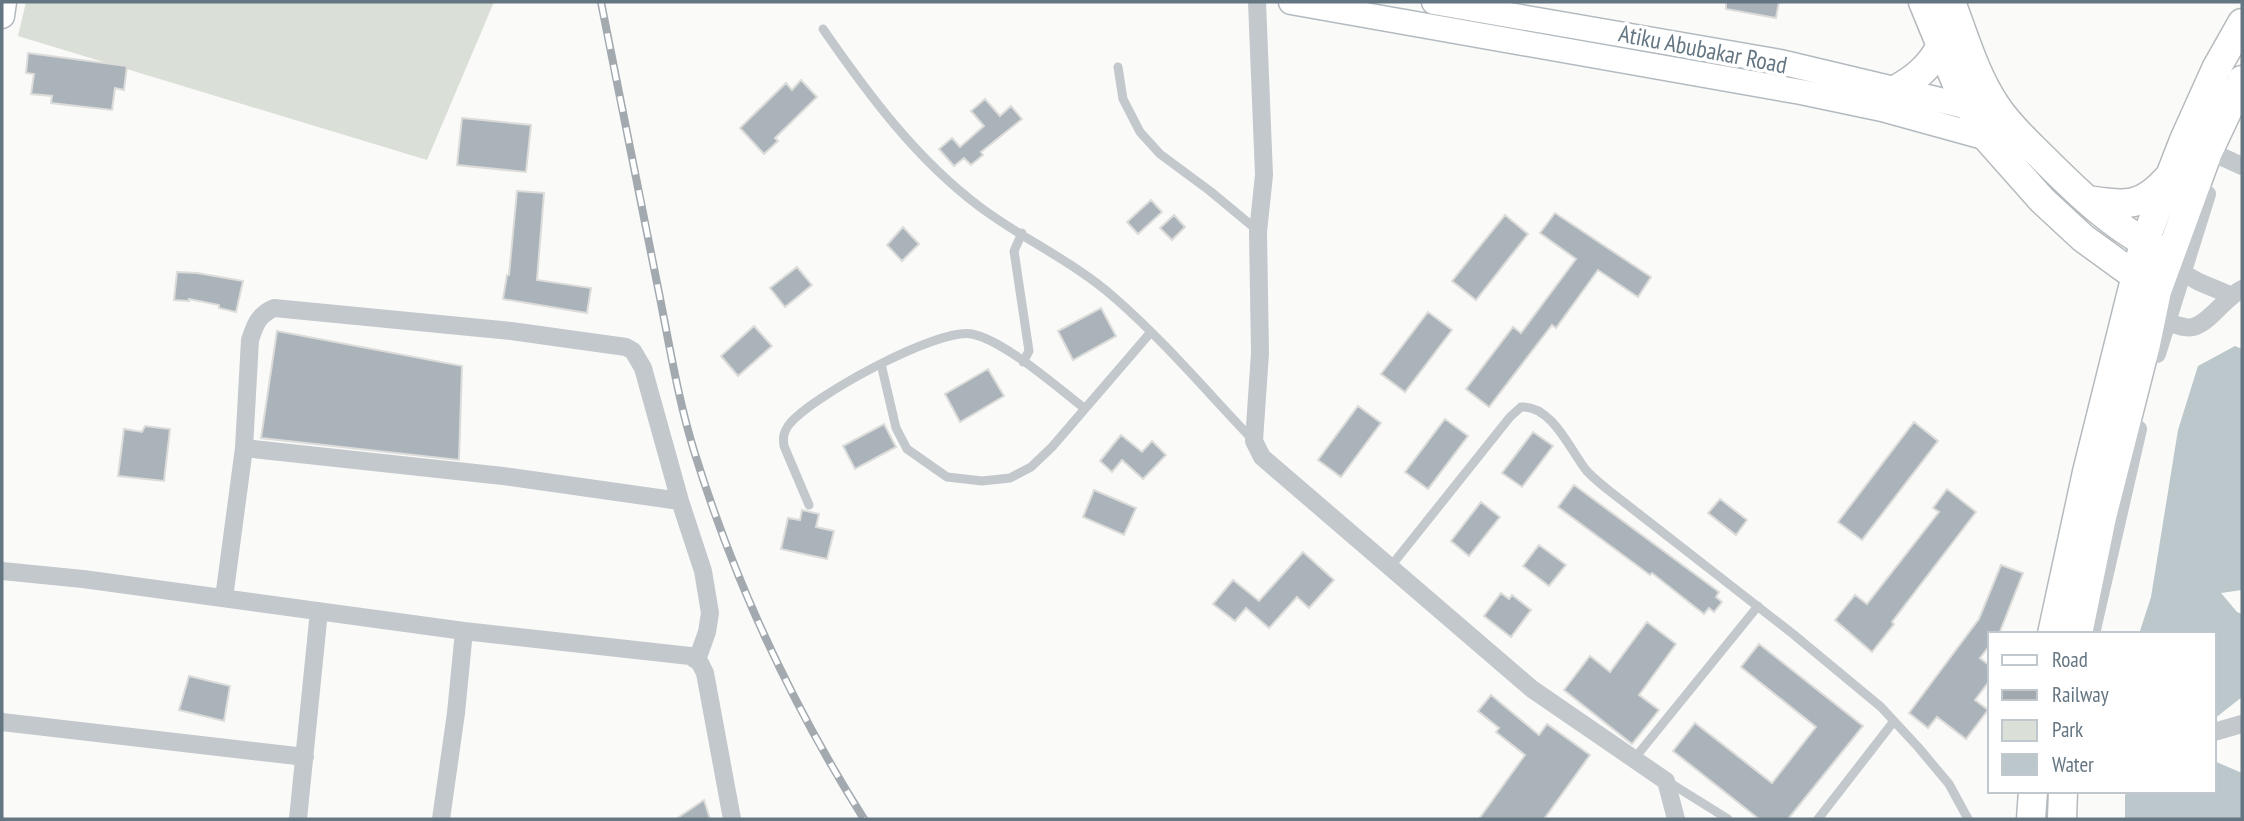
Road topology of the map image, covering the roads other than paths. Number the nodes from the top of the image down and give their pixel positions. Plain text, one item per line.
1 (4, 2) edge
2 (1257, 2) edge
3 (1291, 2) edge
4 (1434, 2) edge
5 (1923, 2) edge
6 (1951, 2) edge
7 (2, 16) edge
8 (2242, 23) edge
9 (823, 29) dead end
10 (1940, 47) junction
11 (1118, 67) dead end
12 (1895, 90) junction
13 (2239, 96) edge
14 (1982, 106) junction
15 (2016, 132) junction
16 (1987, 138) junction
17 (2220, 156) junction
18 (2242, 166) edge
19 (2170, 176) junction
20 (2087, 200) junction
21 (1258, 232) junction
22 (1022, 233) junction
23 (2144, 243) junction
24 (2175, 264) junction
25 (2146, 284) junction
26 (2236, 292) edge
27 (2166, 322) junction
28 (1151, 332) junction
29 (1023, 362) junction
30 (881, 364) junction
31 (1084, 408) junction
32 (1254, 441) junction
33 (244, 448) junction
34 (680, 501) junction
35 (809, 505) dead end
36 (1391, 566) junction
37 (2, 571) edge
38 (224, 598) junction
39 (1758, 606) junction
40 (319, 611) junction
41 (464, 631) junction
42 (2052, 632) edge
43 (2078, 632) edge
44 (2091, 632) edge
45 (697, 660) junction
46 (1894, 721) junction
47 (2, 722) edge
48 (2242, 724) edge
49 (2216, 731) edge
50 (305, 757) junction
51 (1634, 759) junction
52 (1666, 781) junction
53 (2033, 793) edge
54 (2063, 793) edge
55 (298, 819) edge
56 (441, 819) edge
57 (733, 819) edge
58 (1676, 819) edge
59 (1728, 819) edge
60 (1818, 819) edge
61 (1968, 819) edge
62 (2031, 819) edge
63 (2062, 819) edge

1 - 7 street
2 - 21 street
3 - 16 street
4 - 12 street, Atiku Abubakar Road
5 - 10 main road
6 - 14 main road
8 - 19 main road
9 - 22 lane
10 - 12 main road
10 - 14 main road
11 - 21 lane
12 - 14 street, Atiku Abubakar Road
13 - 17 street
13 - 24 main road
14 - 15 main road
14 - 16 main road
15 - 16 street
15 - 20 main road
16 - 25 main road
17 - 18 street
17 - 24 street
19 - 20 main road
19 - 23 main road
20 - 23 main road
21 - 32 street
22 - 28 lane
22 - 29 lane
23 - 24 main road
23 - 25 main road
24 - 25 main road
24 - 26 street
24 - 27 street
25 - 42 main road
25 - 43 main road
26 - 27 street
27 - 44 street
28 - 31 lane
28 - 32 lane
29 - 30 lane
29 - 31 lane
30 - 31 lane
30 - 35 lane
32 - 36 street
33 - 34 street
33 - 34 street
33 - 38 street
34 - 45 street
36 - 39 lane
36 - 51 street
37 - 38 street
38 - 40 street
39 - 46 lane
39 - 51 lane
40 - 41 street
40 - 50 street
41 - 45 street
41 - 56 street
45 - 57 street
46 - 60 lane
46 - 61 lane
47 - 50 street
48 - 49 street
50 - 55 street
51 - 52 street
52 - 58 street
52 - 59 lane
53 - 62 main road
54 - 63 main road

